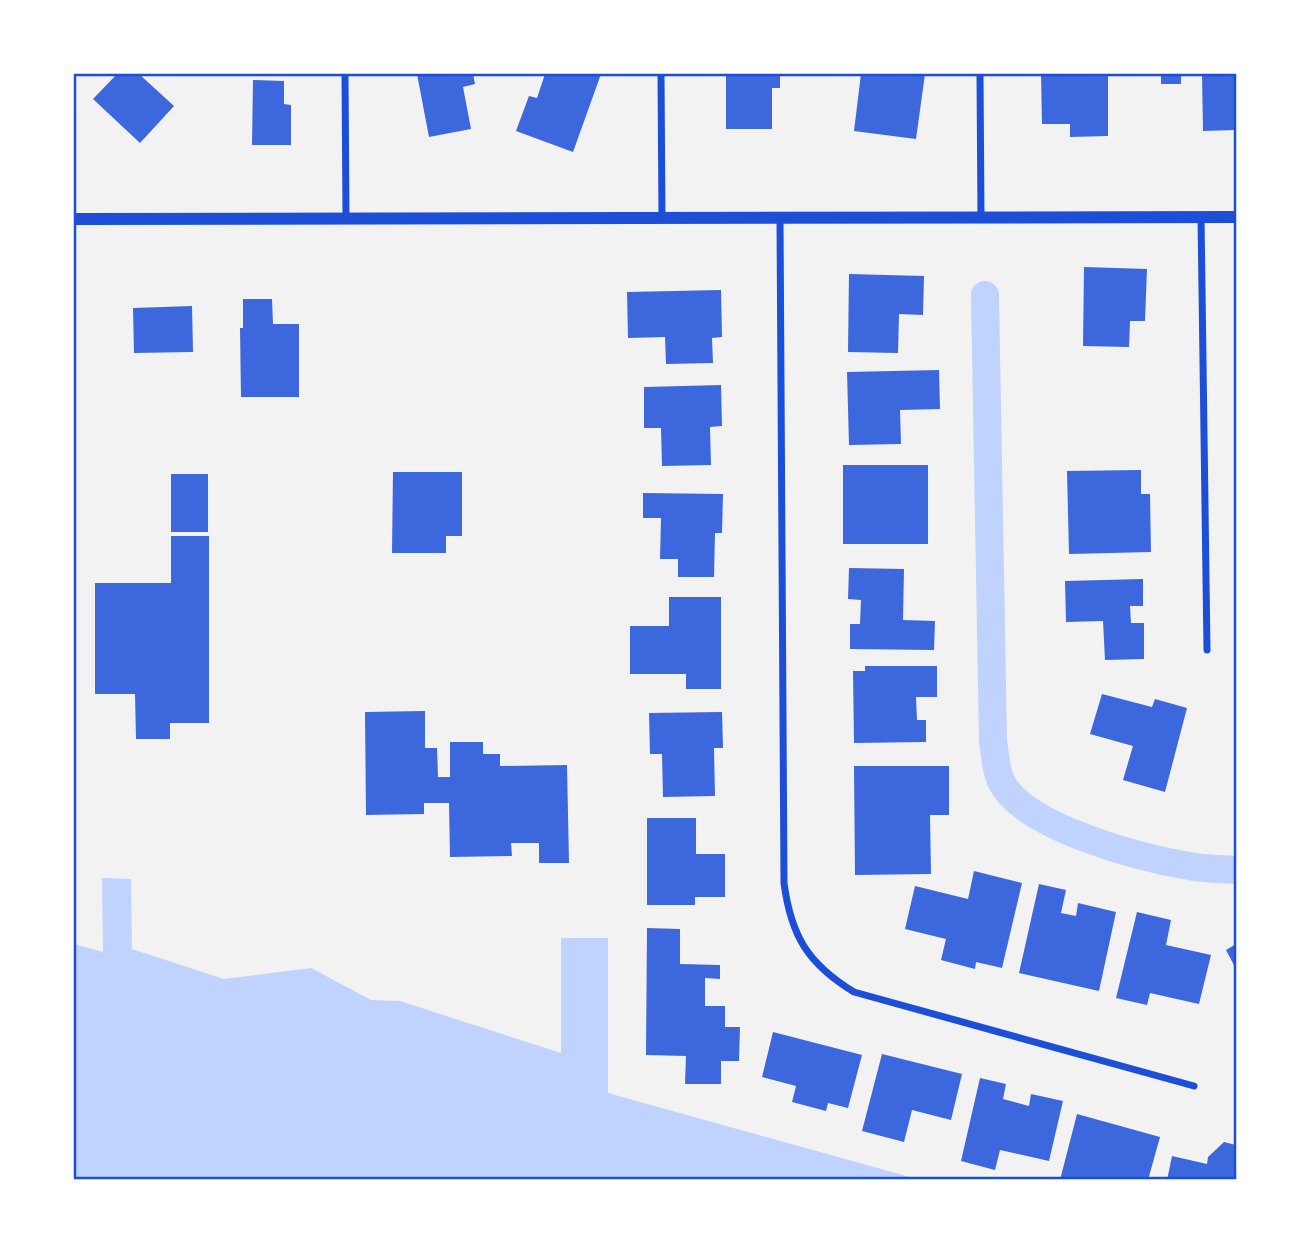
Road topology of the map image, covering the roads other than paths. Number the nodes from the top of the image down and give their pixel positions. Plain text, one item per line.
1 (345, 74) edge
2 (661, 74) edge
3 (980, 74) edge
4 (1201, 217) junction
5 (1237, 217) edge
6 (346, 218) junction
7 (662, 218) junction
8 (779, 218) junction
9 (981, 218) junction
10 (74, 219) edge
11 (1207, 650) dead end
12 (1194, 1086) dead end

1 - 6 street
2 - 7 street
3 - 9 street
4 - 5 street
4 - 9 street
4 - 11 street
6 - 7 street
6 - 10 street
7 - 8 street
8 - 9 street
8 - 12 street

